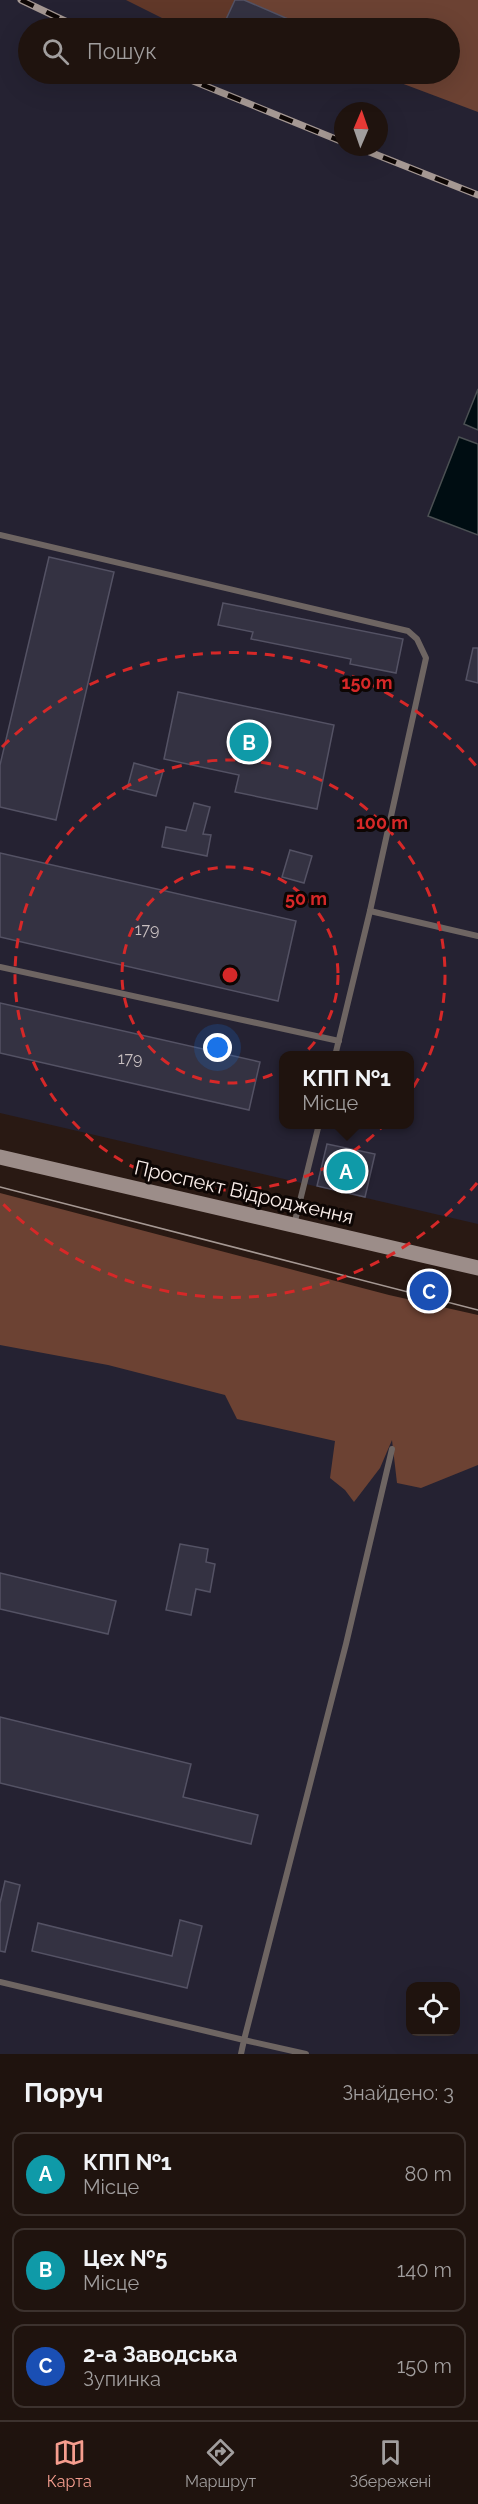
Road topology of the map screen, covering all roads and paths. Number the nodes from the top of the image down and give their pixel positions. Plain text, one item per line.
1 (0, 535) edge
2 (370, 911) junction
3 (478, 936) edge
4 (0, 967) edge
5 (339, 1041) junction
6 (336, 1051) edge
7 (318, 1129) edge
8 (0, 1158) edge
9 (294, 1225) junction
10 (478, 1268) edge
11 (392, 1449) dead end
12 (0, 1982) edge
13 (244, 2040) junction
14 (298, 2053) edge
15 (242, 2054) edge
16 (306, 2054) edge

1 - 2 lane
2 - 3 lane
2 - 5 lane
4 - 5 lane
5 - 6 lane
7 - 9 lane
8 - 9 street, Проспект Відродження
9 - 10 street, Проспект Відродження
11 - 13 lane
12 - 13 lane
13 - 14 lane
13 - 15 lane
14 - 16 lane

